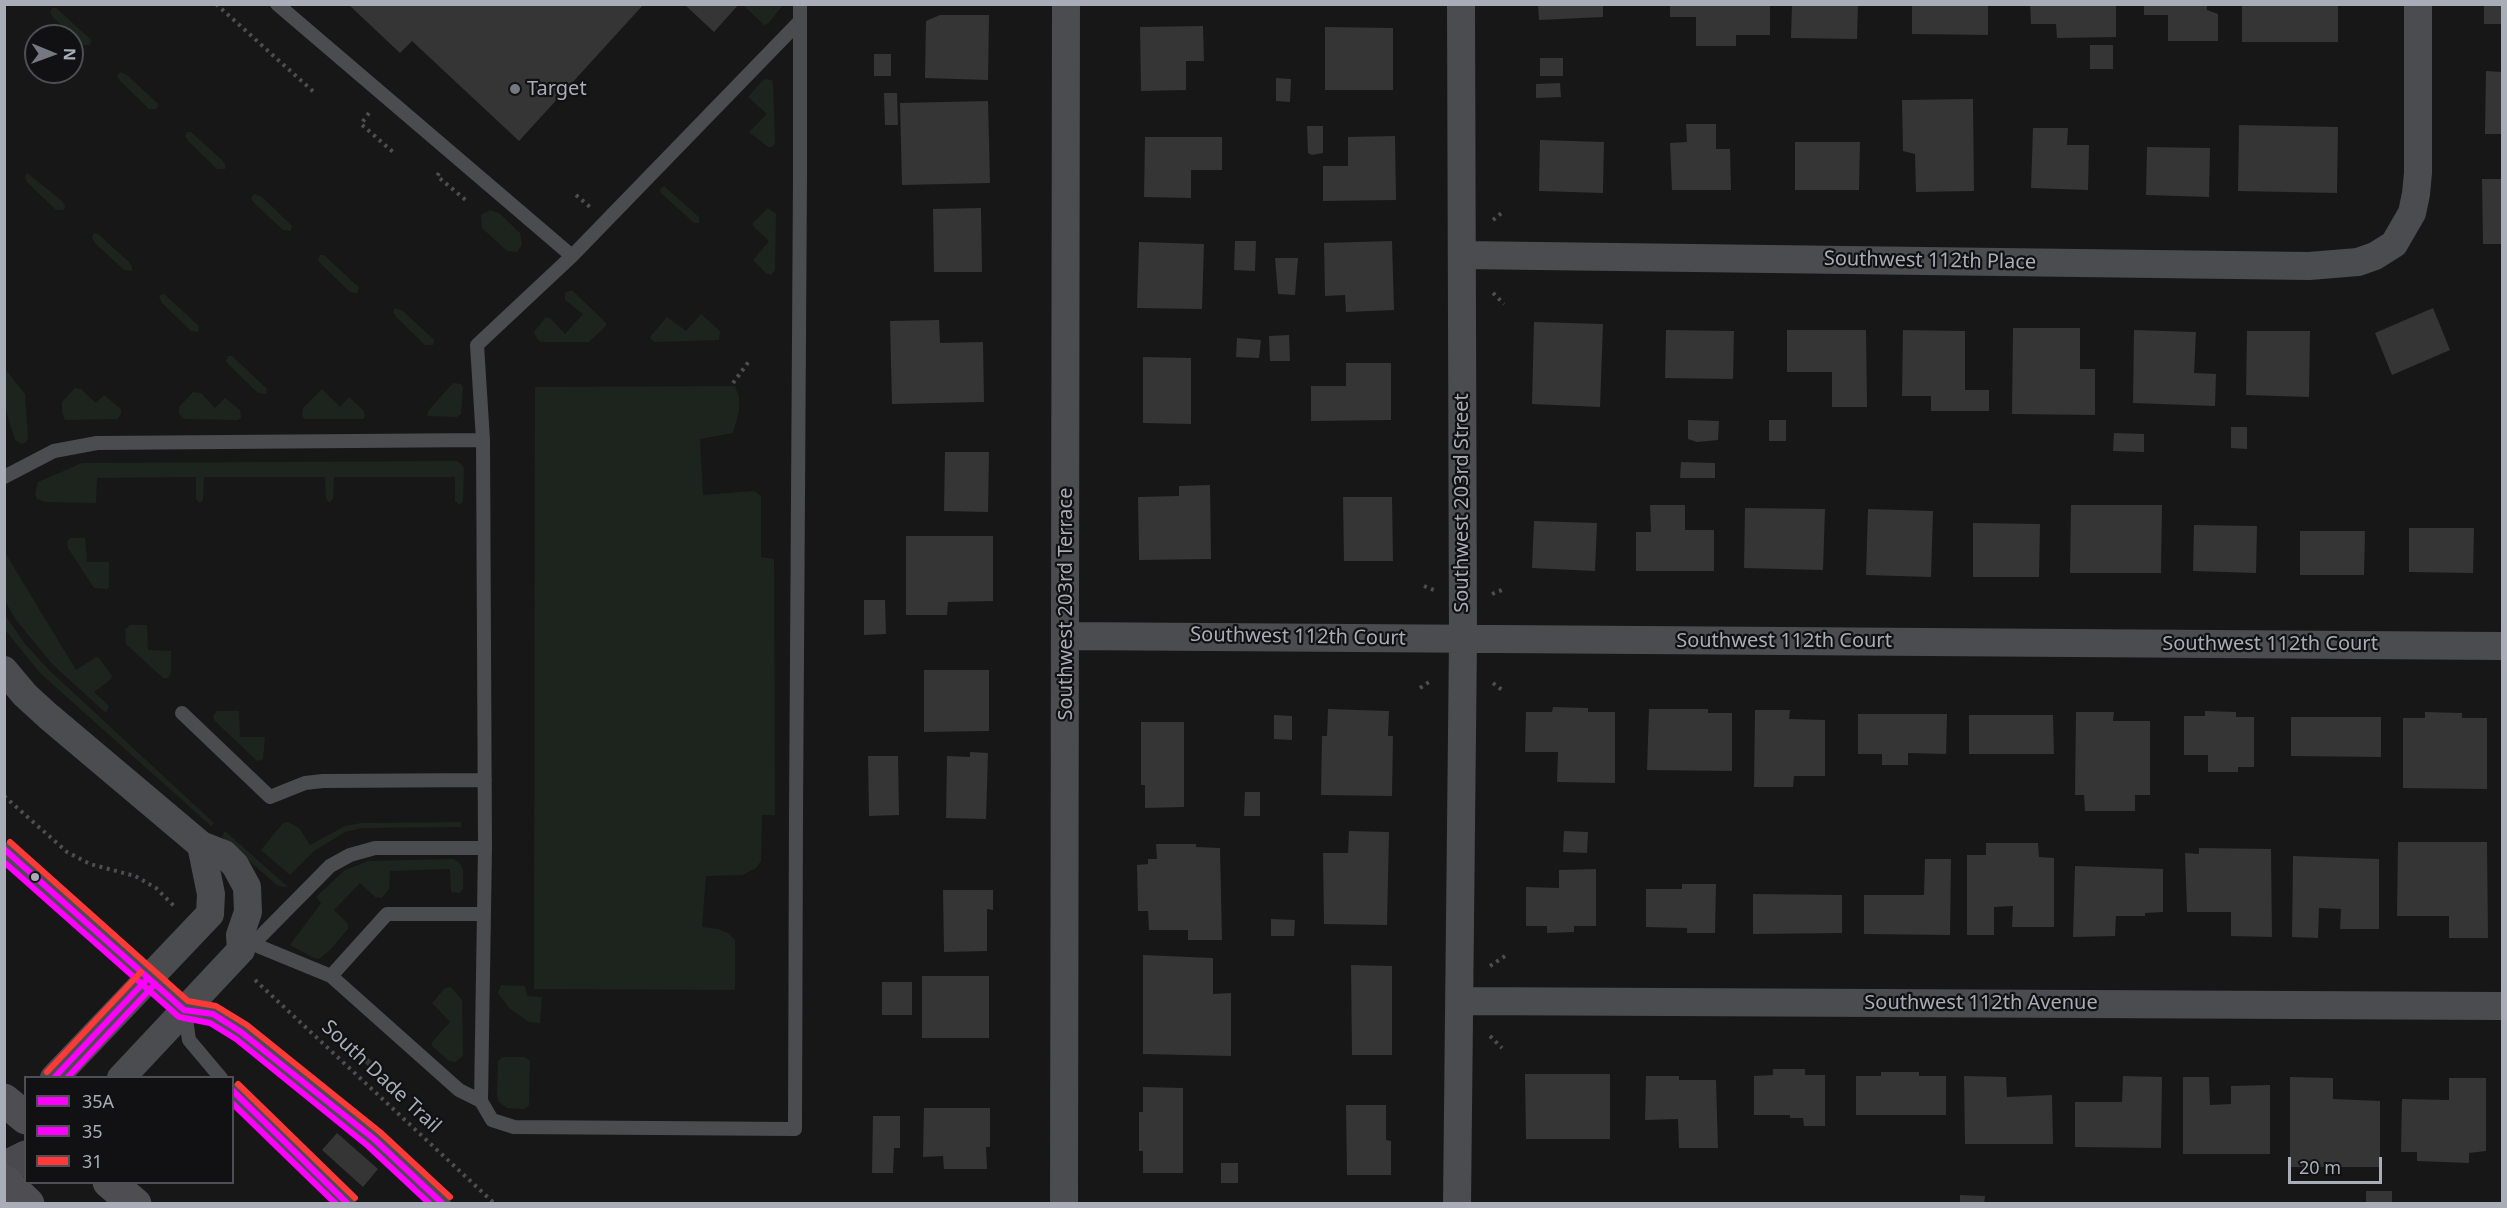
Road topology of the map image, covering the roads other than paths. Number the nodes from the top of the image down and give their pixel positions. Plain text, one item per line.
1 (277, 4) edge
2 (800, 4) edge
3 (1066, 4) edge
4 (1461, 4) edge
5 (2418, 4) edge
6 (800, 21) junction
7 (1462, 255) junction
8 (572, 256) junction
9 (483, 440) junction
10 (5, 474) edge
11 (1066, 636) junction
12 (1462, 639) junction
13 (2502, 646) edge
14 (4, 670) edge
15 (182, 713) dead end
16 (485, 780) junction
17 (201, 845) junction
18 (485, 848) junction
19 (4, 849) edge
20 (484, 914) junction
21 (248, 956) junction
22 (331, 976) junction
23 (148, 978) junction
24 (1460, 1001) junction
25 (2502, 1006) edge
26 (184, 1010) junction
27 (55, 1076) edge
28 (122, 1076) edge
29 (220, 1076) edge
30 (234, 1092) edge
31 (481, 1101) junction
32 (24, 1158) edge
33 (4, 1168) edge
34 (4, 1181) edge
35 (111, 1184) edge
36 (28, 1203) edge
37 (135, 1203) edge
38 (349, 1203) edge
39 (444, 1203) edge
40 (1064, 1203) edge
41 (1457, 1203) edge

1 - 8 lane
2 - 6 lane
3 - 11 street, Southwest 203rd Terrace
4 - 7 street, Southwest 203rd Street
5 - 7 street, Southwest 112th Place
6 - 8 lane
6 - 31 lane
7 - 12 street, Southwest 203rd Street
8 - 9 lane
9 - 10 lane
9 - 16 lane
11 - 12 street, Southwest 112th Court
11 - 40 street, Southwest 203rd Terrace
12 - 13 street, Southwest 112th Court
12 - 24 street, Southwest 203rd Street
14 - 17 street
15 - 16 lane
16 - 18 lane
17 - 21 street
17 - 23 street
18 - 20 lane
18 - 21 lane
19 - 23 lane
20 - 22 lane
20 - 31 lane
21 - 22 lane
21 - 26 street
22 - 31 lane
23 - 26 lane
23 - 27 street
24 - 25 street, Southwest 112th Avenue
24 - 41 street, Southwest 203rd Street
26 - 28 street
26 - 29 lane
26 - 39 lane
30 - 38 lane
32 - 33 main road
34 - 36 highway
35 - 37 highway

